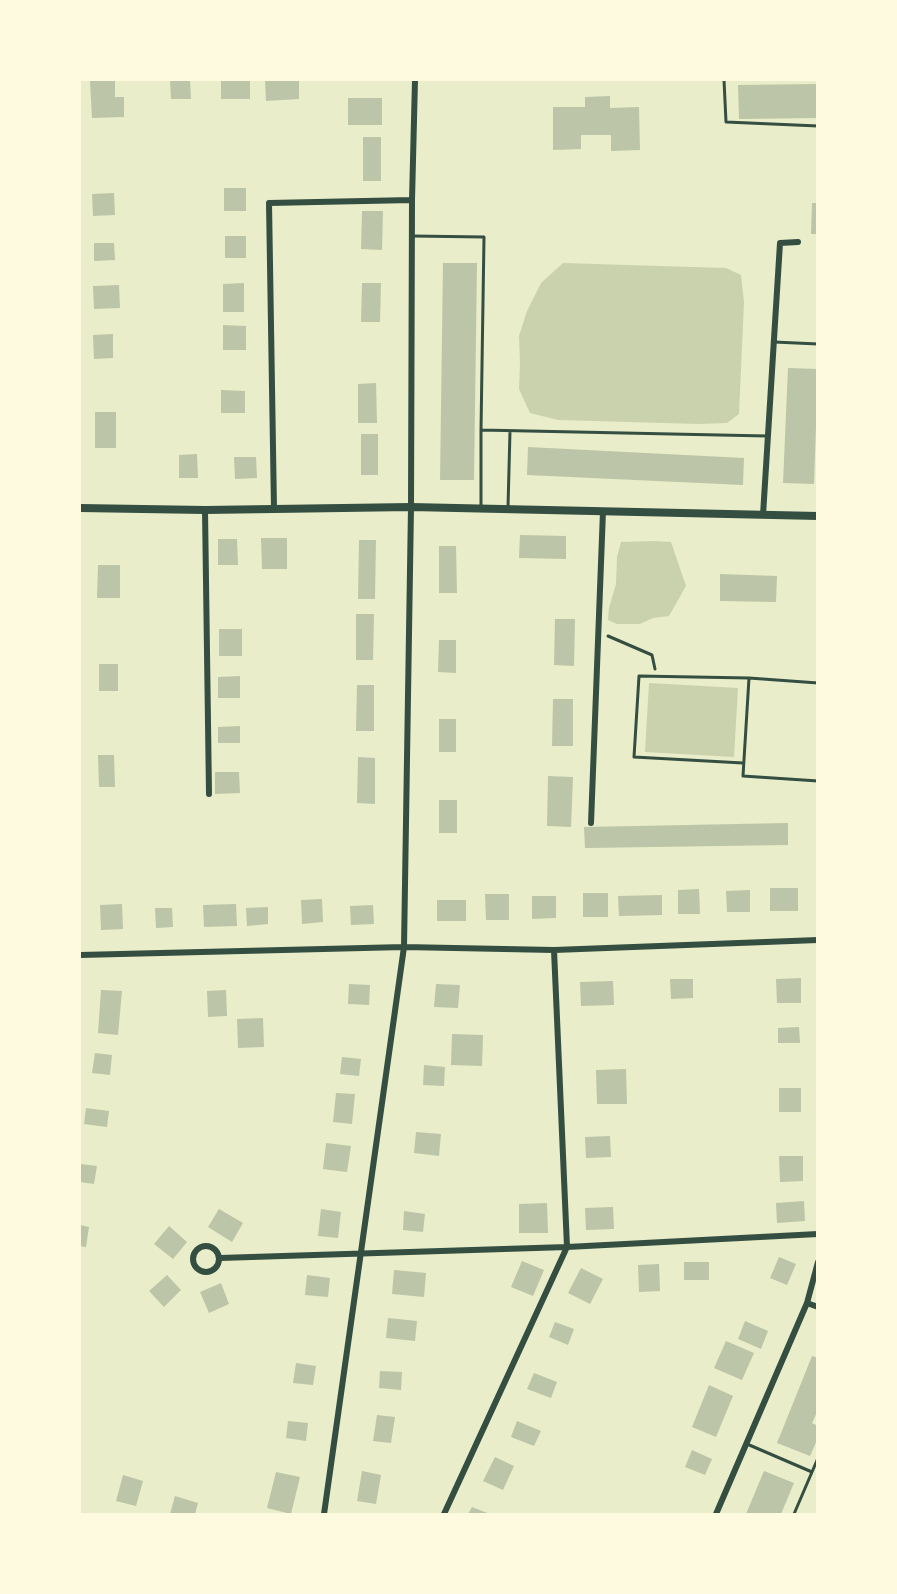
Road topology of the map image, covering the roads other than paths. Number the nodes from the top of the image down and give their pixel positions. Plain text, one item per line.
1 (415, 80) edge
2 (724, 80) edge
3 (818, 126) edge
4 (412, 200) junction
5 (412, 236) junction
6 (798, 242) dead end
7 (774, 342) junction
8 (818, 344) edge
9 (481, 430) junction
10 (510, 431) junction
11 (768, 436) junction
12 (411, 507) junction
13 (80, 508) edge
14 (274, 509) junction
15 (481, 509) junction
16 (508, 509) junction
17 (205, 510) junction
18 (603, 511) junction
19 (763, 515) junction
20 (818, 516) edge
21 (749, 678) junction
22 (818, 683) edge
23 (743, 763) junction
24 (818, 781) edge
25 (209, 794) dead end
26 (591, 823) dead end
27 (818, 940) edge
28 (404, 947) junction
29 (554, 950) junction
30 (80, 955) edge
31 (818, 1234) edge
32 (567, 1247) junction
33 (361, 1254) junction
34 (220, 1258) junction
35 (818, 1262) edge
36 (807, 1303) junction
37 (818, 1307) edge
38 (746, 1444) junction
39 (818, 1458) edge
40 (812, 1472) junction
41 (324, 1515) edge
42 (444, 1515) edge
43 (716, 1515) edge
44 (794, 1515) edge

1 - 4 street
2 - 3 lane
4 - 5 street
4 - 14 street
5 - 9 lane
5 - 12 street
6 - 7 street
7 - 8 lane
7 - 11 street
9 - 10 lane
9 - 15 lane
10 - 11 lane
10 - 16 lane
11 - 19 street
12 - 14 street
12 - 15 street
12 - 28 street
13 - 17 street
14 - 17 street
15 - 16 street
16 - 18 street
17 - 25 street
18 - 19 street
18 - 26 street
19 - 20 street
21 - 22 lane
21 - 23 lane
21 - 23 lane
23 - 24 lane
27 - 29 street
28 - 29 street
28 - 30 street
28 - 33 street
29 - 32 street
31 - 32 street
32 - 33 street
32 - 42 street
33 - 34 street
33 - 41 street
34 - 34 street
35 - 36 street
36 - 37 street
36 - 38 street
38 - 40 lane
38 - 43 street
39 - 40 lane
40 - 44 lane

